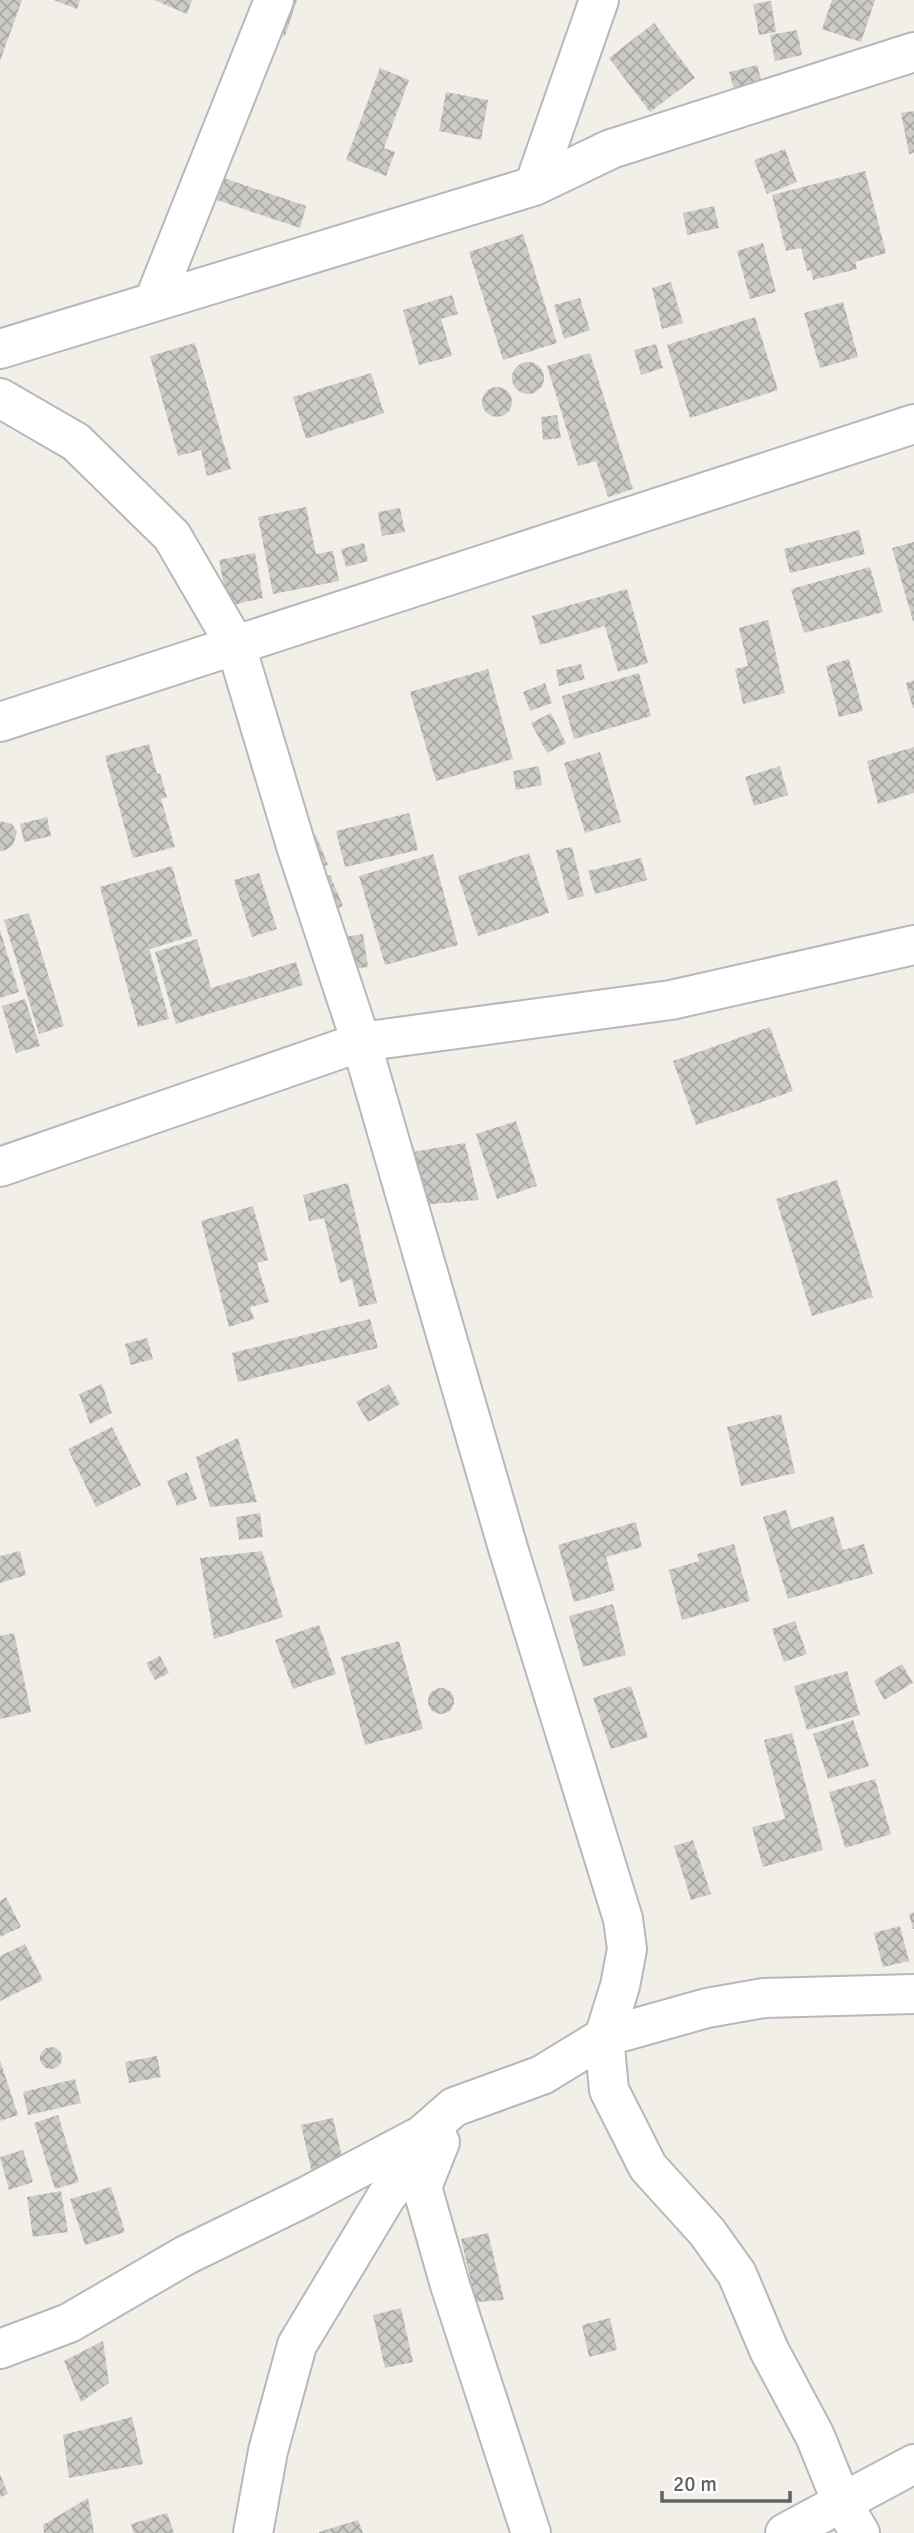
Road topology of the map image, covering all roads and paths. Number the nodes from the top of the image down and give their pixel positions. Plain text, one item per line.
1 (274, 0) edge
2 (599, 0) edge
3 (914, 52) edge
4 (534, 186) junction
5 (154, 302) junction
6 (0, 349) edge
7 (0, 398) edge
8 (914, 424) edge
9 (236, 646) junction
10 (0, 722) edge
11 (914, 945) edge
12 (361, 1042) junction
13 (0, 1167) edge
14 (914, 1994) edge
15 (604, 2038) junction
16 (454, 2107) junction
17 (0, 2350) edge
18 (914, 2464) edge
19 (851, 2518) edge
20 (253, 2533) edge
21 (531, 2533) edge
22 (785, 2533) edge

1 - 5 street
2 - 4 street
3 - 4 street
4 - 5 street
5 - 6 street
7 - 9 street
8 - 9 street
9 - 10 street
9 - 12 street
11 - 12 street
12 - 13 street
12 - 15 street
14 - 15 street
15 - 16 street
15 - 19 street
16 - 17 street
16 - 20 street
16 - 21 street
18 - 19 street
19 - 22 street

